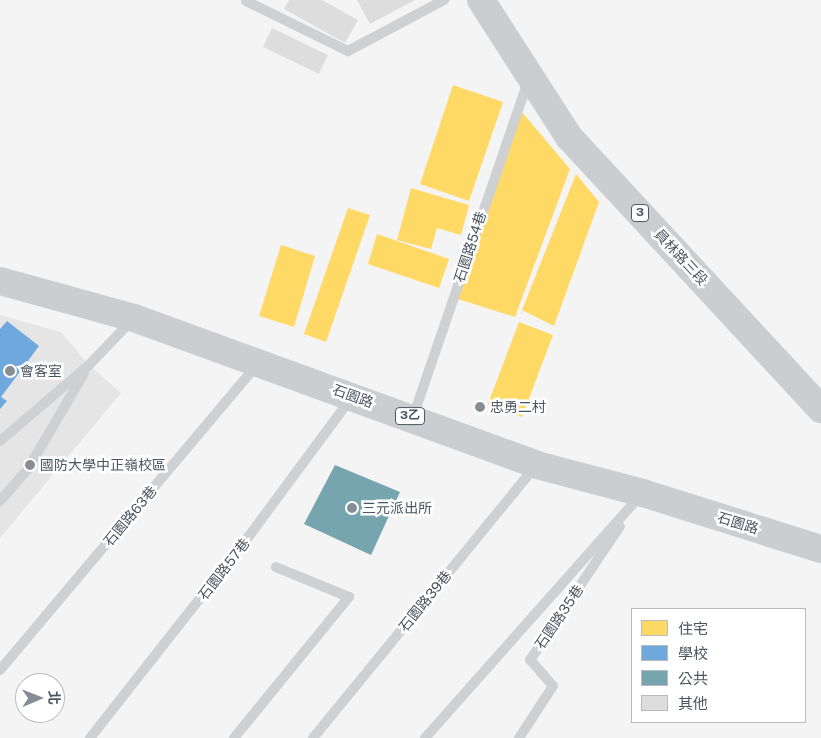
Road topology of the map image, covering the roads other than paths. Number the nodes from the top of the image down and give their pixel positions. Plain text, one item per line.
1 (444, 0) edge
2 (481, 0) edge
3 (246, 1) dead end
4 (529, 77) junction
5 (0, 281) edge
6 (134, 318) junction
7 (259, 362) junction
8 (89, 365) junction
9 (353, 396) junction
10 (821, 409) edge
11 (413, 417) junction
12 (0, 442) edge
13 (537, 464) junction
14 (643, 493) junction
15 (0, 501) edge
16 (821, 549) edge
17 (276, 567) dead end
18 (0, 660) edge
19 (0, 670) edge
20 (90, 738) edge
21 (234, 738) edge
22 (313, 738) edge
23 (425, 738) edge
24 (519, 738) edge

1 - 3 lane
2 - 4 main road, 員林路三段 / 3
4 - 10 main road, 員林路三段 / 3
4 - 11 lane, 石園路54巷
5 - 6 main road, 石園路 / 3乙
6 - 7 main road, 石園路 / 3乙
6 - 8 lane
7 - 9 main road, 石園路 / 3乙
7 - 18 lane
7 - 19 lane, 石園路63巷
8 - 12 lane
8 - 15 lane
9 - 11 main road, 石園路 / 3乙
9 - 20 lane, 石園路57巷
11 - 13 main road, 石園路 / 3乙
13 - 14 main road, 石園路 / 3乙
13 - 22 lane, 石園路39巷
14 - 16 main road, 石園路 / 3乙
14 - 23 lane
14 - 24 lane, 石園路35巷
17 - 21 lane

